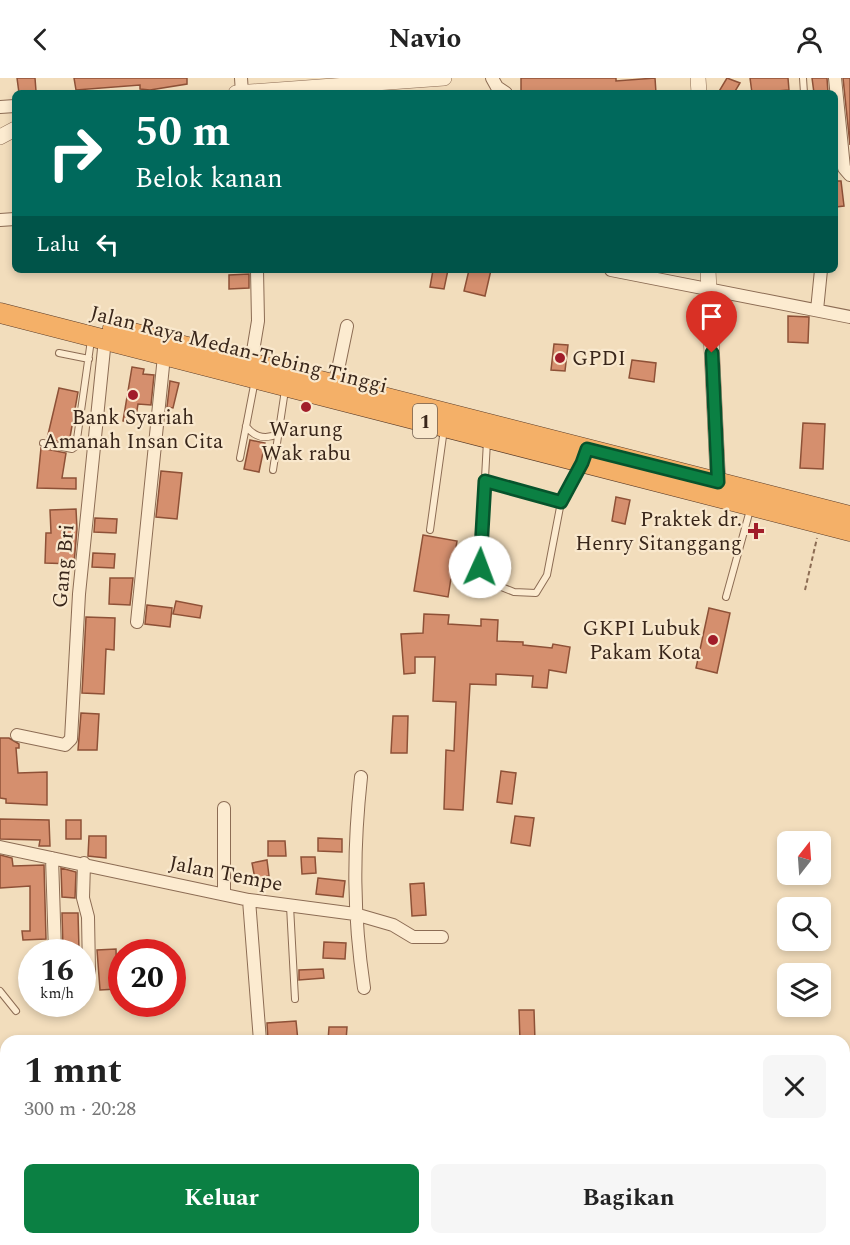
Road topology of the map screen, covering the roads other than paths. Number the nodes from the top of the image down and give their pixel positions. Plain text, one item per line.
1 (444, 78) edge
2 (492, 78) edge
3 (282, 90) edge
4 (501, 90) edge
5 (838, 108) edge
6 (850, 175) edge
7 (256, 273) edge
8 (627, 273) edge
9 (708, 273) edge
10 (821, 273) edge
11 (709, 288) junction
12 (0, 301) edge
13 (817, 310) junction
14 (0, 313) edge
15 (850, 317) edge
16 (347, 326) dead end
17 (98, 338) junction
18 (59, 353) dead end
19 (164, 356) junction
20 (89, 359) junction
21 (253, 371) junction
22 (286, 380) junction
23 (335, 384) junction
24 (458, 425) junction
25 (246, 426) junction
26 (278, 434) junction
27 (488, 437) junction
28 (43, 443) dead end
29 (584, 456) junction
30 (240, 458) dead end
31 (273, 470) dead end
32 (485, 481) junction
33 (718, 482) junction
34 (561, 502) junction
35 (750, 506) junction
36 (792, 509) junction
37 (850, 516) edge
38 (430, 530) dead end
39 (850, 531) edge
40 (726, 597) dead end
41 (137, 622) dead end
42 (17, 735) dead end
43 (361, 777) dead end
44 (224, 808) dead end
45 (0, 847) edge
46 (52, 858) junction
47 (84, 863) junction
48 (224, 894) junction
49 (249, 900) junction
50 (290, 906) junction
51 (355, 914) junction
52 (442, 937) dead end
53 (54, 939) edge
54 (88, 939) edge
55 (364, 988) dead end
56 (0, 991) edge
57 (296, 999) dead end
58 (16, 1011) dead end
59 (260, 1035) edge

1 - 3 street
2 - 4 street
5 - 6 street
7 - 21 street
8 - 11 street
9 - 11 street
10 - 13 street
11 - 13 street
11 - 33 street
12 - 21 highway, Jalan Raya Medan-Tebing Tinggi / 1
13 - 15 street
14 - 17 highway, Jalan Raya Medan-Tebing Tinggi / 1
16 - 23 street
17 - 19 highway, Jalan Raya Medan-Tebing Tinggi / 1
17 - 20 lane
17 - 42 street, Gang Bri
18 - 20 lane
19 - 21 highway, Jalan Raya Medan-Tebing Tinggi / 1
19 - 41 street
20 - 28 lane
21 - 22 highway, Jalan Raya Medan-Tebing Tinggi / 1
21 - 25 lane
22 - 23 highway, Jalan Raya Medan-Tebing Tinggi / 1
22 - 24 highway, Jalan Raya Medan-Tebing Tinggi / 1
22 - 26 lane
23 - 24 highway, Jalan Raya Medan-Tebing Tinggi / 1
24 - 27 highway, Jalan Raya Medan-Tebing Tinggi / 1
24 - 29 highway, Jalan Raya Medan-Tebing Tinggi / 1
24 - 38 lane
25 - 26 lane
25 - 30 lane
26 - 31 lane
27 - 29 highway, Jalan Raya Medan-Tebing Tinggi / 1
27 - 32 lane
29 - 33 highway, Jalan Raya Medan-Tebing Tinggi / 1
29 - 34 lane
29 - 35 highway, Jalan Raya Medan-Tebing Tinggi / 1
32 - 34 lane
32 - 34 lane
33 - 36 highway, Jalan Raya Medan-Tebing Tinggi / 1
35 - 36 highway, Jalan Raya Medan-Tebing Tinggi / 1
35 - 40 lane
36 - 37 highway, Jalan Raya Medan-Tebing Tinggi / 1
36 - 39 highway, Jalan Raya Medan-Tebing Tinggi / 1
43 - 51 street
44 - 48 street
45 - 46 street, Jalan Tempe
46 - 47 street, Jalan Tempe
46 - 53 street
47 - 48 street, Jalan Tempe
47 - 54 street
48 - 49 street, Jalan Tempe
49 - 50 street, Jalan Tempe
49 - 59 street
50 - 51 street, Jalan Tempe
50 - 57 lane
51 - 52 street, Jalan Tempe
51 - 55 street
56 - 58 lane

